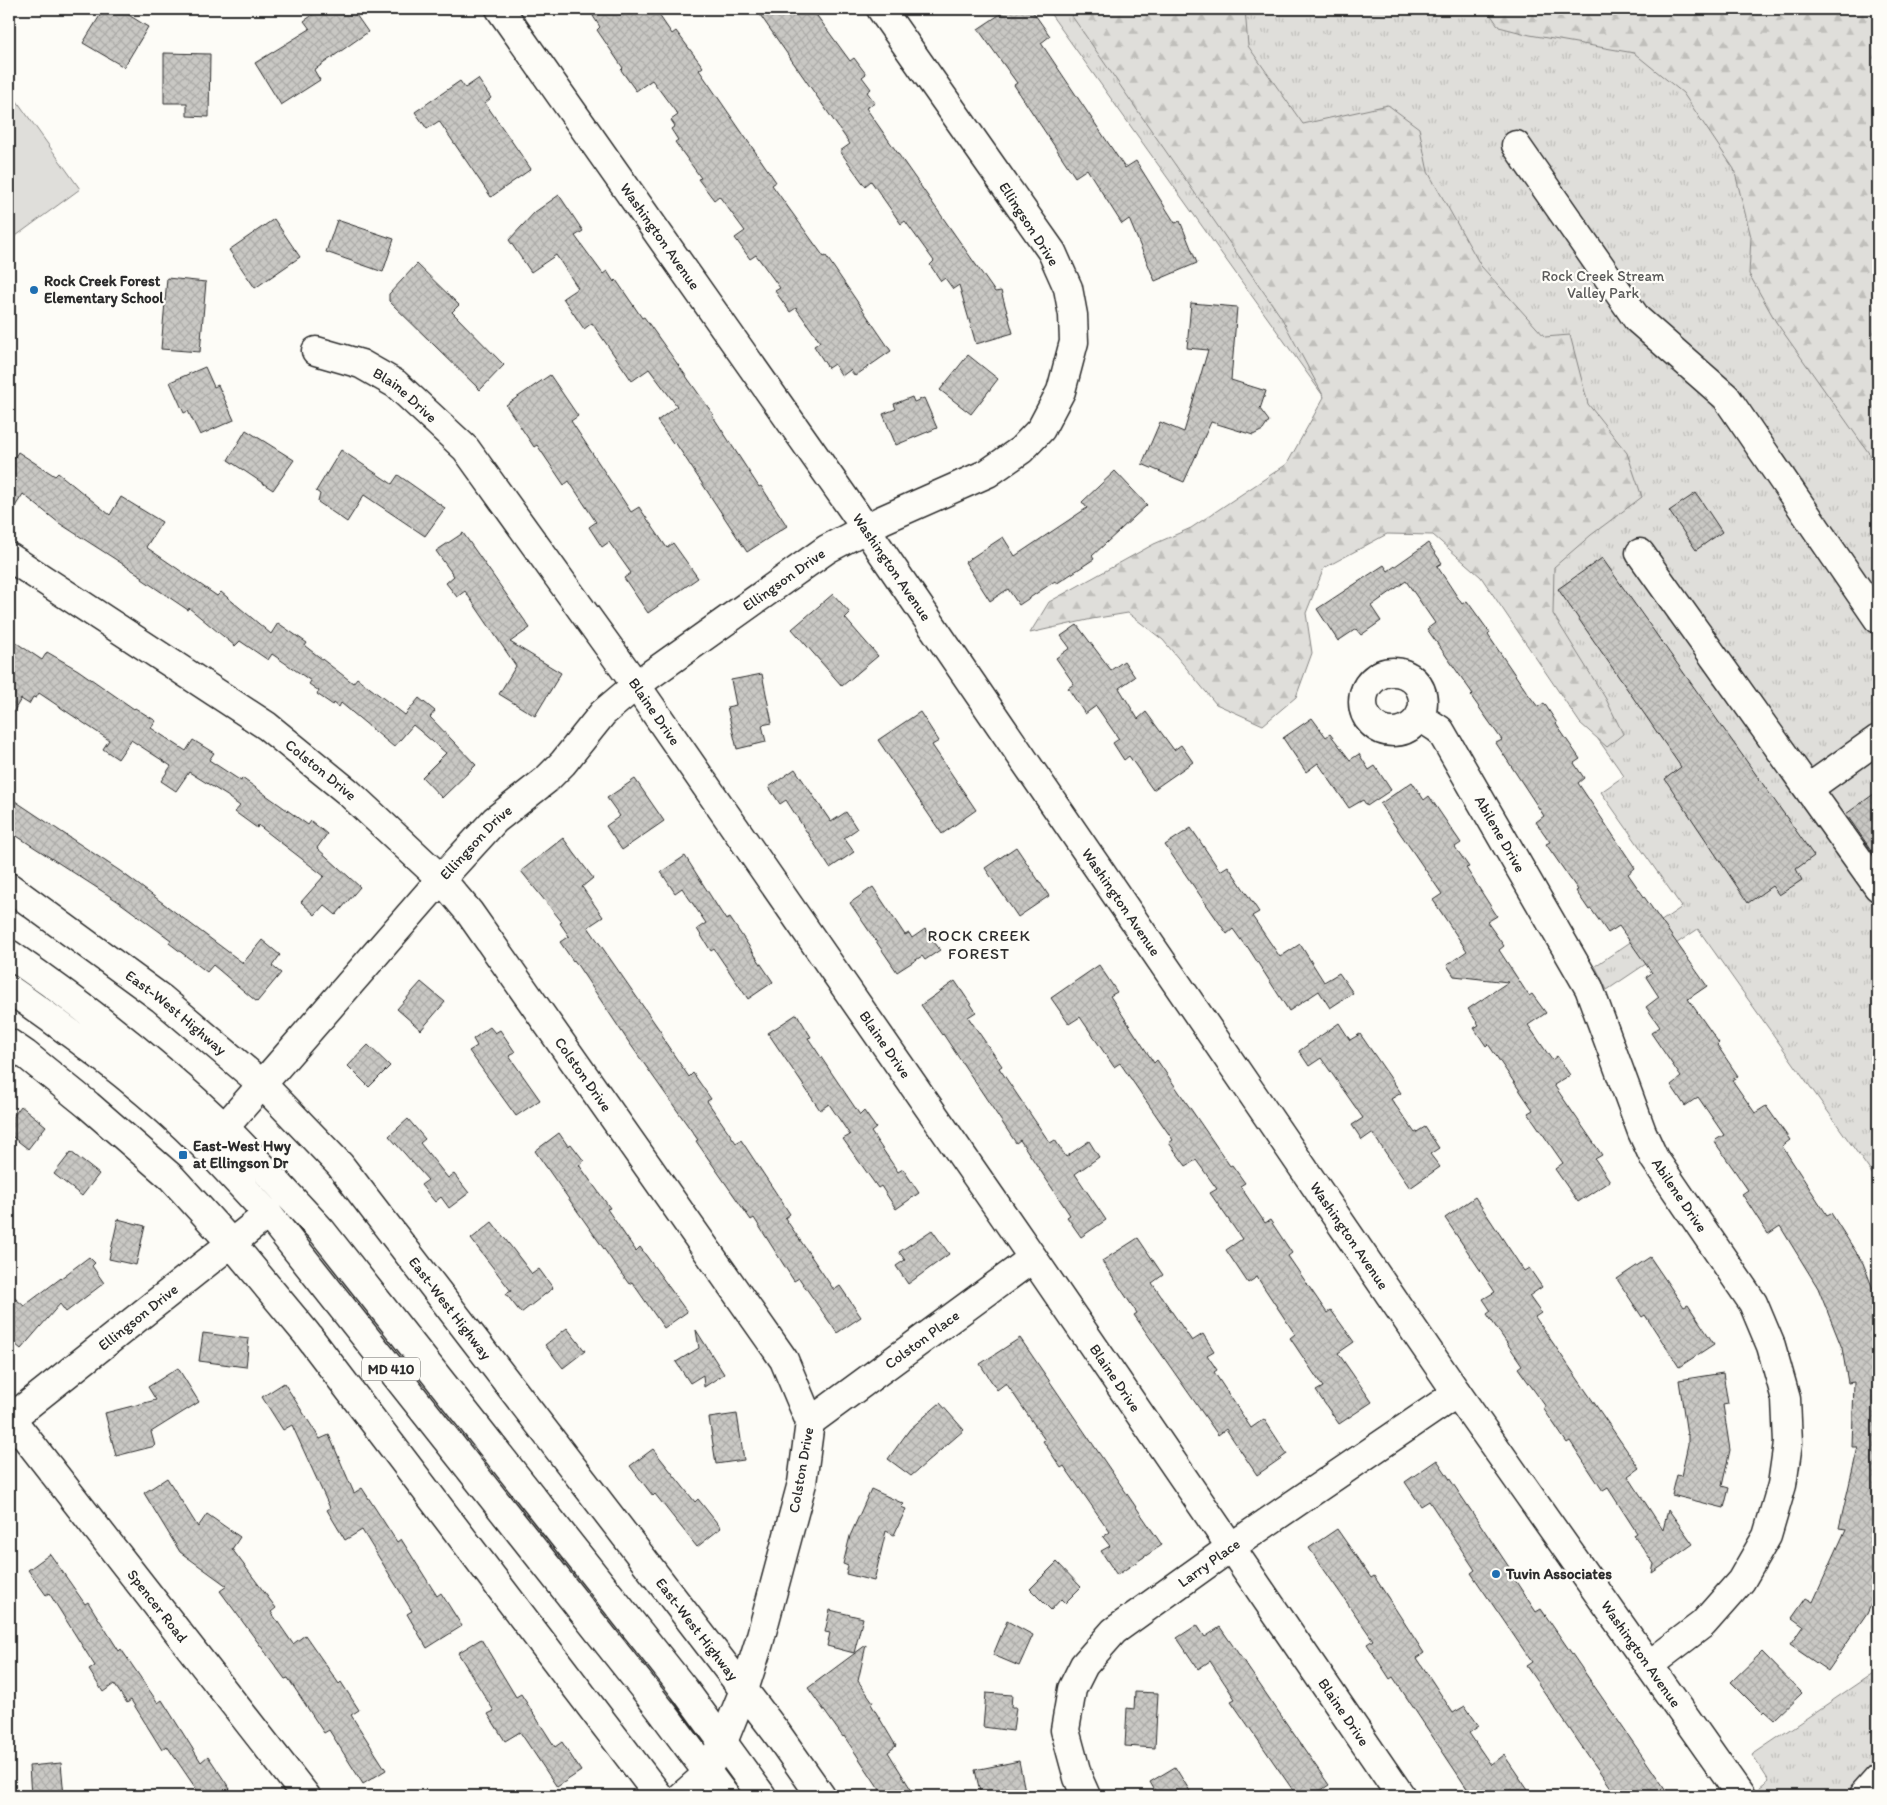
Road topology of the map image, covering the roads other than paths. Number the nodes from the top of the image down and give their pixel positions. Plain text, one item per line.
1 (500, 9) edge
2 (880, 9) edge
3 (1516, 145) dead end
4 (316, 351) dead end
5 (865, 528) junction
6 (1640, 553) dead end
7 (9, 557) edge
8 (1878, 619) edge
9 (636, 685) junction
10 (1420, 716) dead end
11 (1878, 740) edge
12 (1809, 788) junction
13 (441, 879) junction
14 (9, 887) edge
15 (1878, 887) edge
16 (9, 954) edge
17 (9, 990) edge
18 (9, 1043) edge
19 (262, 1084) junction
20 (224, 1128) junction
21 (268, 1214) junction
22 (232, 1244) junction
23 (1033, 1258) junction
24 (1457, 1393) junction
25 (10, 1418) edge
26 (810, 1422) junction
27 (1231, 1547) junction
28 (1650, 1665) junction
29 (744, 1690) junction
30 (723, 1742) junction
31 (706, 1770) junction
32 (1878, 1779) edge
33 (306, 1796) edge
34 (659, 1796) edge
35 (682, 1796) edge
36 (725, 1796) edge
37 (762, 1796) edge
38 (821, 1796) edge
39 (1086, 1796) edge
40 (1401, 1796) edge
41 (1741, 1796) edge
42 (1863, 1796) edge

1 - 5 street, Washington Avenue
2 - 5 street, Ellingson Drive
3 - 8 street
4 - 9 street, Blaine Drive
5 - 9 street, Ellingson Drive
5 - 24 street, Washington Avenue
6 - 12 street
7 - 13 street, Colston Drive
9 - 13 street, Ellingson Drive
9 - 23 street, Blaine Drive
10 - 28 street, Abilene Drive
11 - 12 street
12 - 15 street
13 - 19 street, Ellingson Drive
13 - 26 street, Colston Drive
14 - 19 street, East-West Highway
16 - 20 street, MD 410
17 - 21 street, MD 410
18 - 22 street
19 - 20 street, Ellingson Drive
19 - 29 street, East-West Highway
20 - 30 street, MD 410
21 - 22 street, Ellingson Drive
21 - 31 street, MD 410
22 - 25 street, Ellingson Drive
22 - 34 street
23 - 26 street, Colston Place
23 - 27 street, Blaine Drive
24 - 27 street, Larry Place
24 - 28 street, Washington Avenue
25 - 33 street, Spencer Road
26 - 29 street, Colston Drive
27 - 39 street, Larry Place
27 - 40 street, Blaine Drive
28 - 41 street, Washington Avenue
29 - 30 street, Colston Drive
29 - 38 street, East-West Highway
30 - 31 street, Colston Drive
30 - 37 street, MD 410
31 - 35 street, Colston Drive
31 - 36 street, MD 410
32 - 42 street

